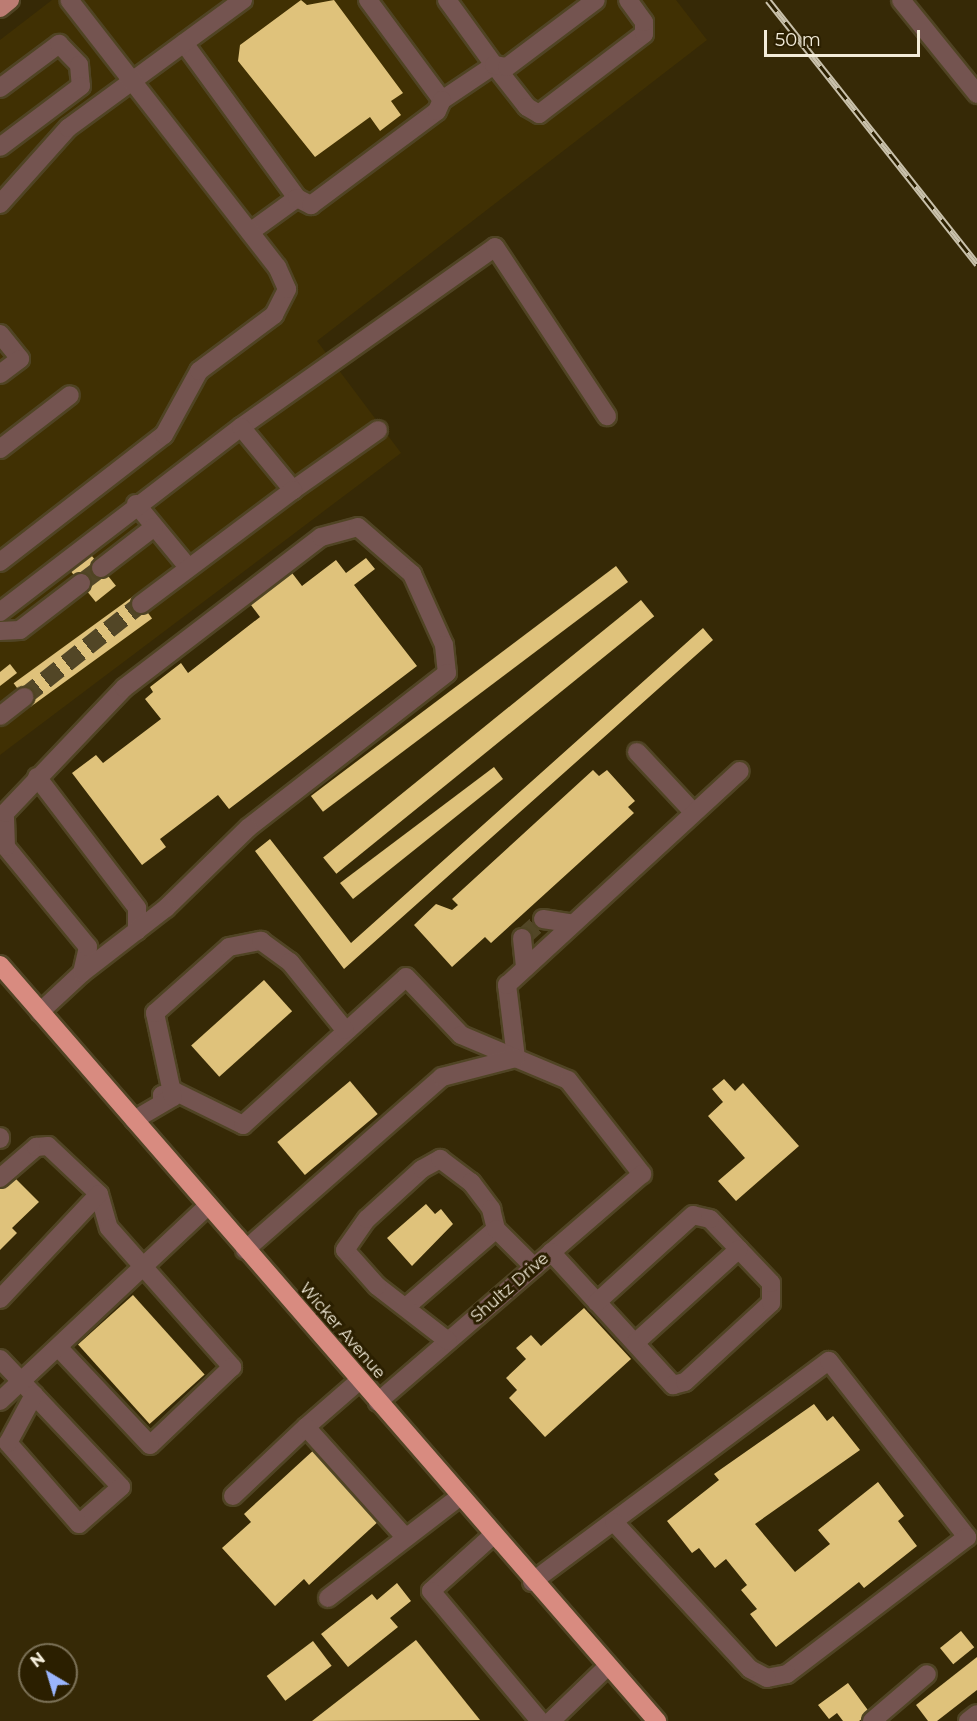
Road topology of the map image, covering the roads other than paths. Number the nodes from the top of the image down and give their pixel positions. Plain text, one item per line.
1 (10, 0) edge
2 (69, 0) edge
3 (243, 0) edge
4 (368, 0) edge
5 (447, 0) edge
6 (596, 0) edge
7 (628, 0) edge
8 (901, 0) edge
9 (0, 8) edge
10 (184, 43) junction
11 (494, 65) junction
12 (132, 80) junction
13 (0, 88) edge
14 (977, 94) edge
15 (442, 100) junction
16 (0, 147) edge
17 (297, 198) junction
18 (0, 204) edge
19 (250, 232) junction
20 (0, 334) edge
21 (0, 374) edge
22 (70, 395) dead end
23 (607, 416) dead end
24 (241, 427) junction
25 (378, 430) dead end
26 (0, 449) edge
27 (292, 490) junction
28 (136, 504) junction
29 (154, 527) junction
30 (0, 562) edge
31 (188, 567) junction
32 (101, 568) tunnel mouth
33 (81, 583) tunnel mouth
34 (141, 604) tunnel mouth
35 (0, 612) edge
36 (0, 631) edge
37 (24, 697) tunnel mouth
38 (0, 716) edge
39 (638, 752) dead end
40 (740, 771) dead end
41 (37, 777) junction
42 (694, 813) junction
43 (543, 919) dead end
44 (573, 924) junction
45 (137, 931) junction
46 (522, 938) dead end
47 (0, 965) edge
48 (525, 968) junction
49 (82, 973) junction
50 (40, 1012) junction
51 (345, 1030) junction
52 (516, 1058) junction
53 (168, 1096) junction
54 (134, 1120) junction
55 (0, 1178) edge
56 (99, 1194) junction
57 (208, 1206) junction
58 (496, 1229) junction
59 (739, 1249) junction
60 (245, 1250) junction
61 (551, 1252) junction
62 (143, 1267) junction
63 (534, 1267) junction
64 (0, 1299) edge
65 (597, 1302) junction
66 (406, 1307) junction
67 (448, 1341) junction
68 (635, 1344) junction
69 (58, 1347) junction
70 (0, 1359) edge
71 (359, 1381) junction
72 (28, 1389) junction
73 (0, 1401) edge
74 (378, 1402) junction
75 (306, 1427) junction
76 (233, 1496) dead end
77 (459, 1497) junction
78 (614, 1522) junction
79 (492, 1536) junction
80 (406, 1538) junction
81 (532, 1582) junction
82 (328, 1598) dead end
83 (608, 1666) junction
84 (927, 1674) dead end
85 (977, 1714) edge
86 (540, 1721) edge
87 (551, 1721) edge
88 (657, 1721) edge
89 (872, 1721) edge
90 (968, 1721) edge

1 - 9 main road
2 - 12 street
3 - 10 street
4 - 15 street
5 - 11 street
6 - 11 street
7 - 11 street
8 - 14 street
10 - 12 street
10 - 17 street
11 - 15 street
12 - 18 street
12 - 19 street
13 - 16 street
15 - 17 street
17 - 19 street
19 - 30 street
20 - 21 street
22 - 26 street
23 - 24 street
24 - 27 street
24 - 28 street
25 - 27 street
27 - 31 street
28 - 29 street
28 - 35 street
29 - 31 street
29 - 32 street
31 - 34 street
33 - 36 street
37 - 38 street
39 - 42 street
40 - 42 street
41 - 45 street
41 - 45 street
41 - 49 street
42 - 44 street
43 - 44 street
44 - 48 street
45 - 49 street
46 - 48 street
47 - 50 highway, Wicker Avenue
48 - 52 street
49 - 50 street
50 - 54 highway, Wicker Avenue
51 - 52 street
51 - 53 street
51 - 53 street
52 - 60 street
52 - 61 street, Shultz Drive
53 - 54 street
54 - 57 highway, Wicker Avenue
55 - 56 street
56 - 62 street
56 - 64 street
57 - 60 highway, Wicker Avenue
57 - 62 street
58 - 63 street
58 - 66 street
58 - 66 street
59 - 65 street
59 - 68 street
59 - 68 street
60 - 71 highway, Wicker Avenue
61 - 63 street, Shultz Drive
61 - 65 street
62 - 69 street
62 - 69 street
63 - 67 street, Shultz Drive
65 - 68 street
66 - 67 street
67 - 74 street, Shultz Drive
69 - 72 street
70 - 72 street
71 - 74 highway, Wicker Avenue
71 - 75 street
72 - 72 street
72 - 73 street
74 - 77 highway, Wicker Avenue
75 - 76 street
75 - 80 street
77 - 79 highway, Wicker Avenue
77 - 80 street
78 - 78 street
78 - 81 street
79 - 81 highway, Wicker Avenue
79 - 86 street
80 - 82 street
81 - 83 highway, Wicker Avenue
83 - 87 street
83 - 88 highway, Wicker Avenue
84 - 89 street
85 - 90 street

